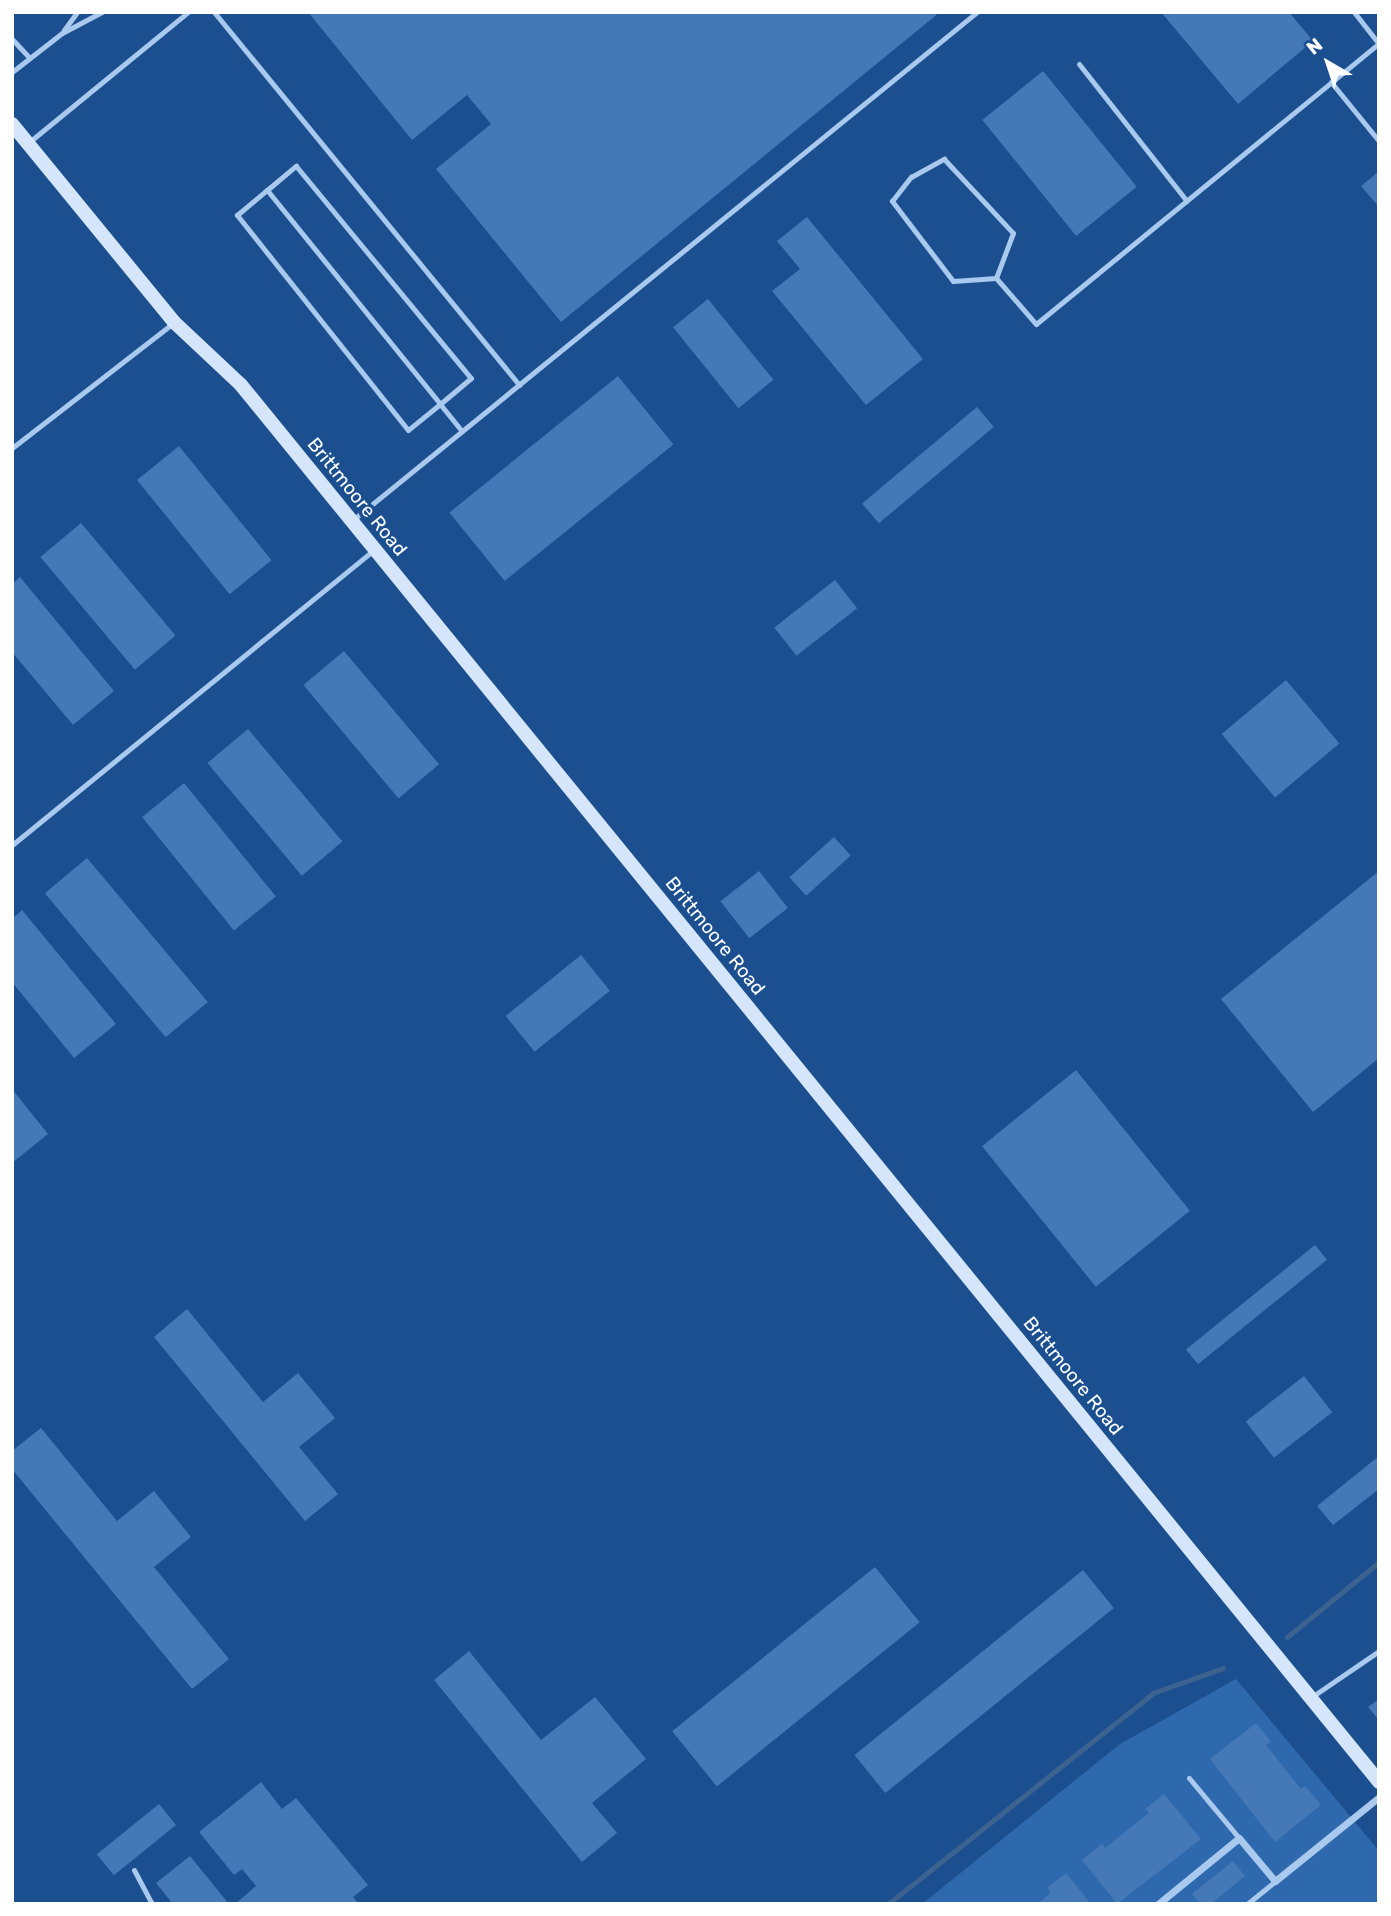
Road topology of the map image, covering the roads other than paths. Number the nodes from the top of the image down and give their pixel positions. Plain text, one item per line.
1 (77, 12) edge
2 (102, 12) edge
3 (188, 12) edge
4 (214, 12) edge
5 (976, 12) edge
6 (1354, 12) edge
7 (62, 33) junction
8 (12, 39) edge
9 (1378, 43) edge
10 (30, 58) junction
11 (1079, 64) dead end
12 (12, 72) edge
13 (1331, 82) junction
14 (12, 124) edge
15 (1376, 131) edge
16 (1379, 141) edge
17 (28, 143) junction
18 (267, 190) junction
19 (1187, 201) junction
20 (996, 278) junction
21 (174, 322) junction
22 (519, 385) junction
23 (440, 404) junction
24 (462, 431) junction
25 (12, 448) edge
26 (352, 521) junction
27 (375, 549) junction
28 (12, 845) edge
29 (1379, 1651) edge
30 (1310, 1698) junction
31 (1189, 1778) dead end
32 (1379, 1782) edge
33 (1379, 1797) edge
34 (1239, 1838) junction
35 (134, 1870) dead end
36 (1275, 1881) junction
37 (152, 1904) edge
38 (1158, 1904) edge
39 (1247, 1904) edge

1 - 7 lane
2 - 7 lane
3 - 17 lane
4 - 22 lane
5 - 22 lane
6 - 9 lane
7 - 10 lane
8 - 10 lane
9 - 13 lane
10 - 12 lane
11 - 19 lane
13 - 15 lane
13 - 19 lane
14 - 17 main road, Brittmoore Road
15 - 16 lane
17 - 21 main road, Brittmoore Road
18 - 23 lane
18 - 23 lane
18 - 23 lane
19 - 20 lane
20 - 20 lane
21 - 25 lane
21 - 26 main road, Brittmoore Road
22 - 24 lane
23 - 24 lane
24 - 26 lane
26 - 27 main road, Brittmoore Road
27 - 28 lane
27 - 30 main road, Brittmoore Road
29 - 30 lane
30 - 32 main road, Brittmoore Road
31 - 34 lane
33 - 36 street
34 - 36 street
34 - 38 street
35 - 37 lane
36 - 39 lane

